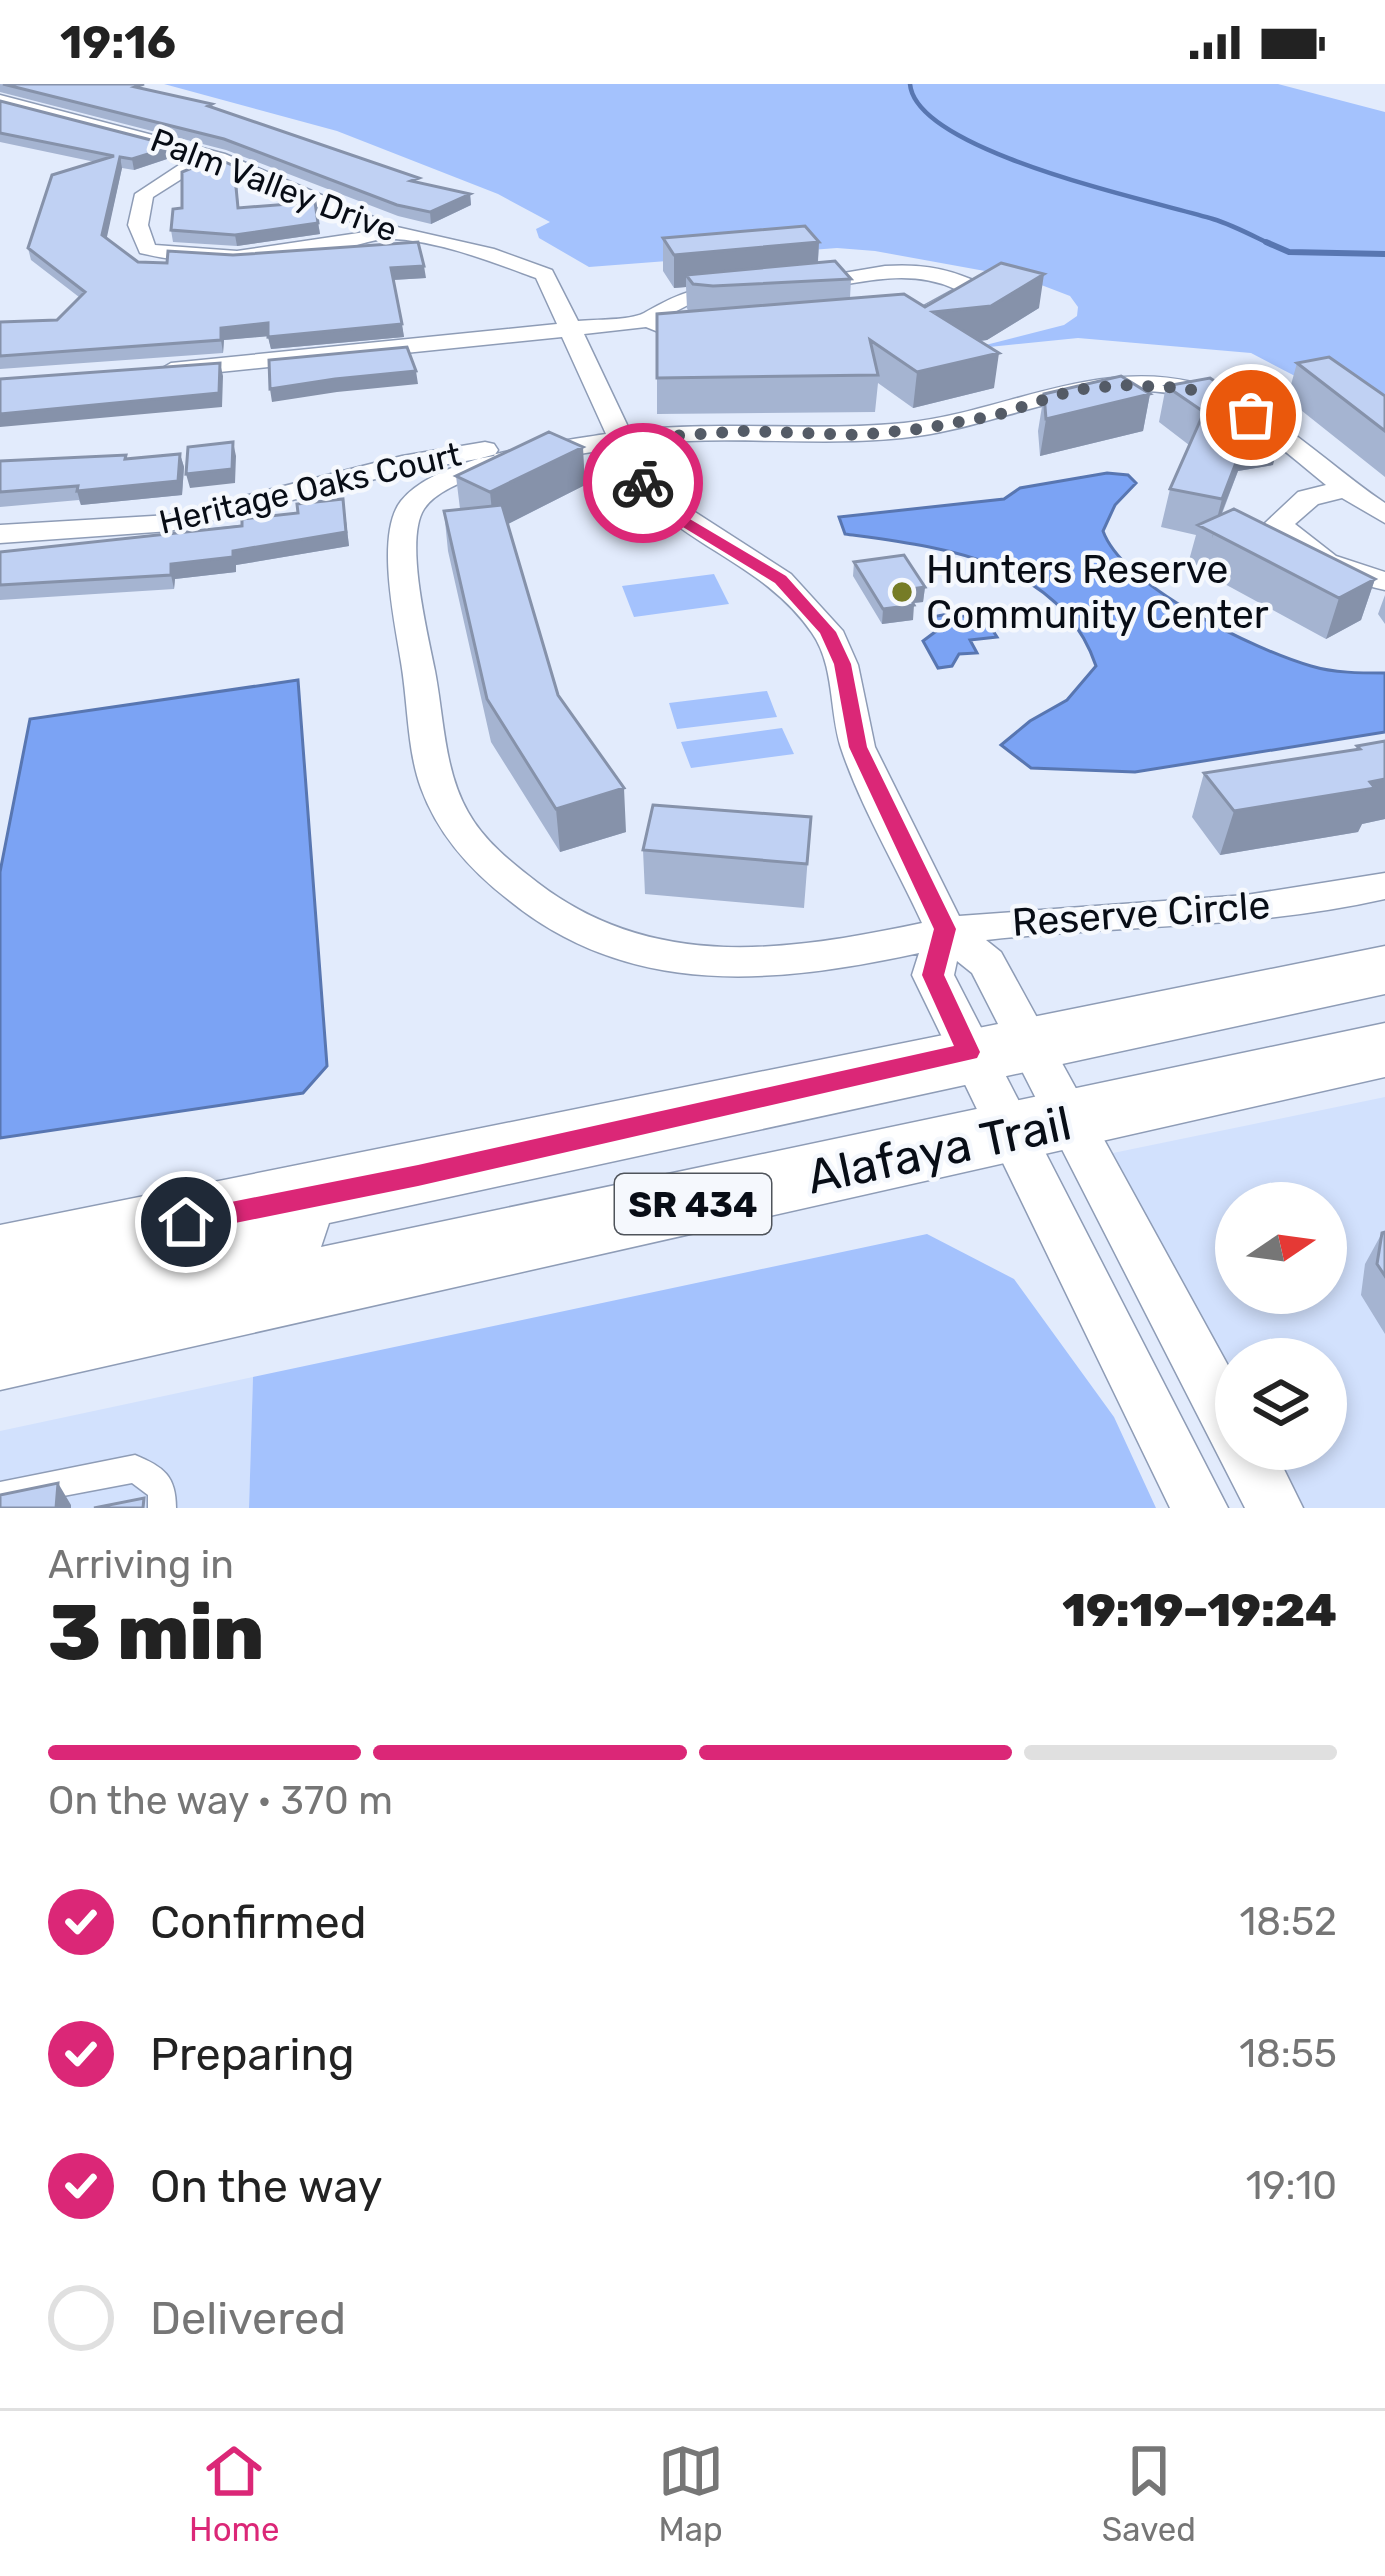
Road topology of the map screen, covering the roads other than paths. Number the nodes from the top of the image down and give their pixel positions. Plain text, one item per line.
1 (6, 105) edge
2 (219, 158) junction
3 (391, 232) junction
4 (914, 314) edge
5 (649, 320) junction
6 (573, 328) junction
7 (736, 332) edge
8 (142, 373) edge
9 (620, 440) junction
10 (1345, 489) junction
11 (1385, 515) edge
12 (0, 534) edge
13 (1385, 581) edge
14 (1385, 886) edge
15 (945, 929) junction
16 (1385, 970) edge
17 (998, 1046) junction
18 (1385, 1050) edge
19 (1044, 1127) junction
20 (418, 1176) junction
21 (0, 1259) edge
22 (0, 1305) edge
23 (0, 1352) edge
24 (1215, 1400) edge
25 (1255, 1470) edge
26 (0, 1496) edge
27 (162, 1508) edge
28 (1200, 1508) edge
29 (1275, 1508) edge

1 - 2 street, Palm Valley Drive
2 - 3 street, Palm Valley Drive
2 - 3 street
3 - 6 street, Palm Valley Drive
4 - 5 street
5 - 6 street
5 - 7 street
6 - 8 street
6 - 9 street, Palm Valley Drive
9 - 10 street, Reserve Circle
9 - 12 street, Heritage Oaks Court
9 - 15 street, Palm Valley Drive
9 - 15 street, Reserve Circle
10 - 11 street, Reserve Circle
10 - 13 street
14 - 15 street, Reserve Circle
15 - 17 street, Palm Valley Drive
15 - 17 street, Palm Valley Drive
16 - 17 main road, SR 434
17 - 19 street, Palm Valley Drive
17 - 20 main road, SR 434
18 - 19 main road, Alafaya Trail / SR 434
19 - 23 main road, Alafaya Trail / SR 434
19 - 24 street, Palm Valley Drive
19 - 28 street, Palm Valley Drive
20 - 21 main road, SR 434
20 - 22 main road
25 - 29 street
26 - 27 lane

